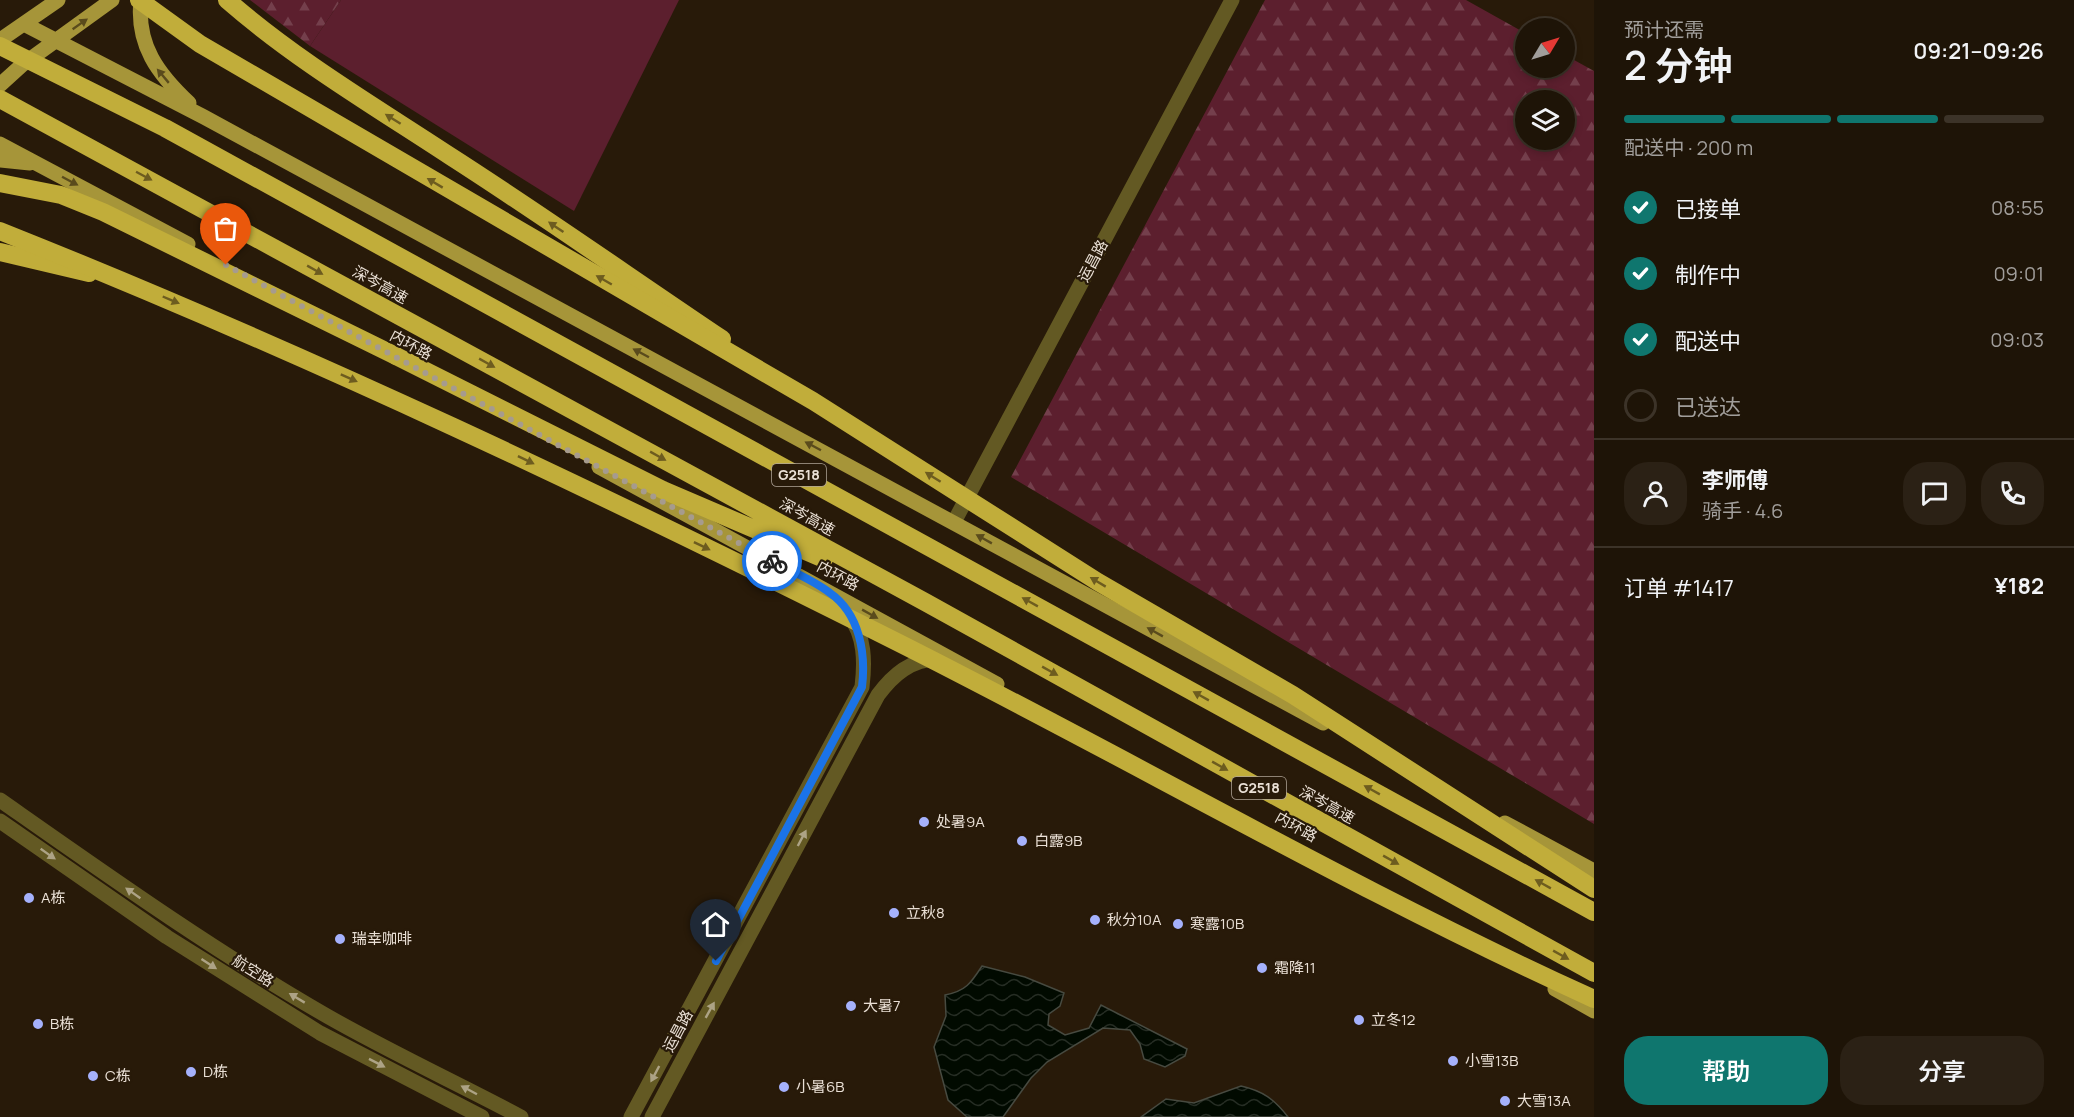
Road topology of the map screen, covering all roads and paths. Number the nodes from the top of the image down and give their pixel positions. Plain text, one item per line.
1 (58, 0) edge
2 (112, 0) edge
3 (140, 0) edge
4 (226, 0) edge
5 (1232, 0) edge
6 (24, 24) junction
7 (0, 40) edge
8 (57, 40) junction
9 (0, 46) edge
10 (0, 85) edge
11 (0, 99) edge
12 (204, 117) junction
13 (0, 144) edge
14 (0, 160) edge
15 (40, 165) junction
16 (0, 183) edge
17 (0, 231) edge
18 (0, 252) edge
19 (132, 283) junction
20 (813, 401) junction
21 (954, 522) junction
22 (832, 593) junction
23 (925, 602) junction
24 (953, 659) junction
25 (0, 801) edge
26 (0, 821) edge
27 (1594, 871) edge
28 (1594, 889) edge
29 (1594, 912) edge
30 (1594, 973) edge
31 (1594, 999) edge
32 (1594, 1011) edge
33 (482, 1117) edge
34 (521, 1117) edge
35 (631, 1117) edge
36 (652, 1117) edge

1 - 6 main road
8 -> 2 main road
12 -> 3 main road
20 -> 3 highway, bridge
20 -> 4 highway, bridge
5 - 21 street, 运昌路
6 - 7 main road
6 - 8 main road
8 - 10 main road
8 - 12 main road
29 -> 9 highway, G2518, bridge
11 -> 23 highway, 深岑高速 / G2518
21 -> 12 main road
13 - 15 main road, 内环路
14 - 15 main road
15 -> 22 main road, 内环路
16 - 23 highway, bridge
17 - 19 highway, bridge
18 - 19 highway, bridge
19 -> 31 highway, bridge
28 -> 20 highway, bridge
27 -> 21 main road
22 -> 24 main road, 内环路
22 -> 35 street, 运昌路
23 -> 30 highway, 深岑高速 / G2518
24 - 32 main road, 内环路
36 -> 24 street, 运昌路
34 -> 25 street, 航空路
26 -> 33 street, 航空路

